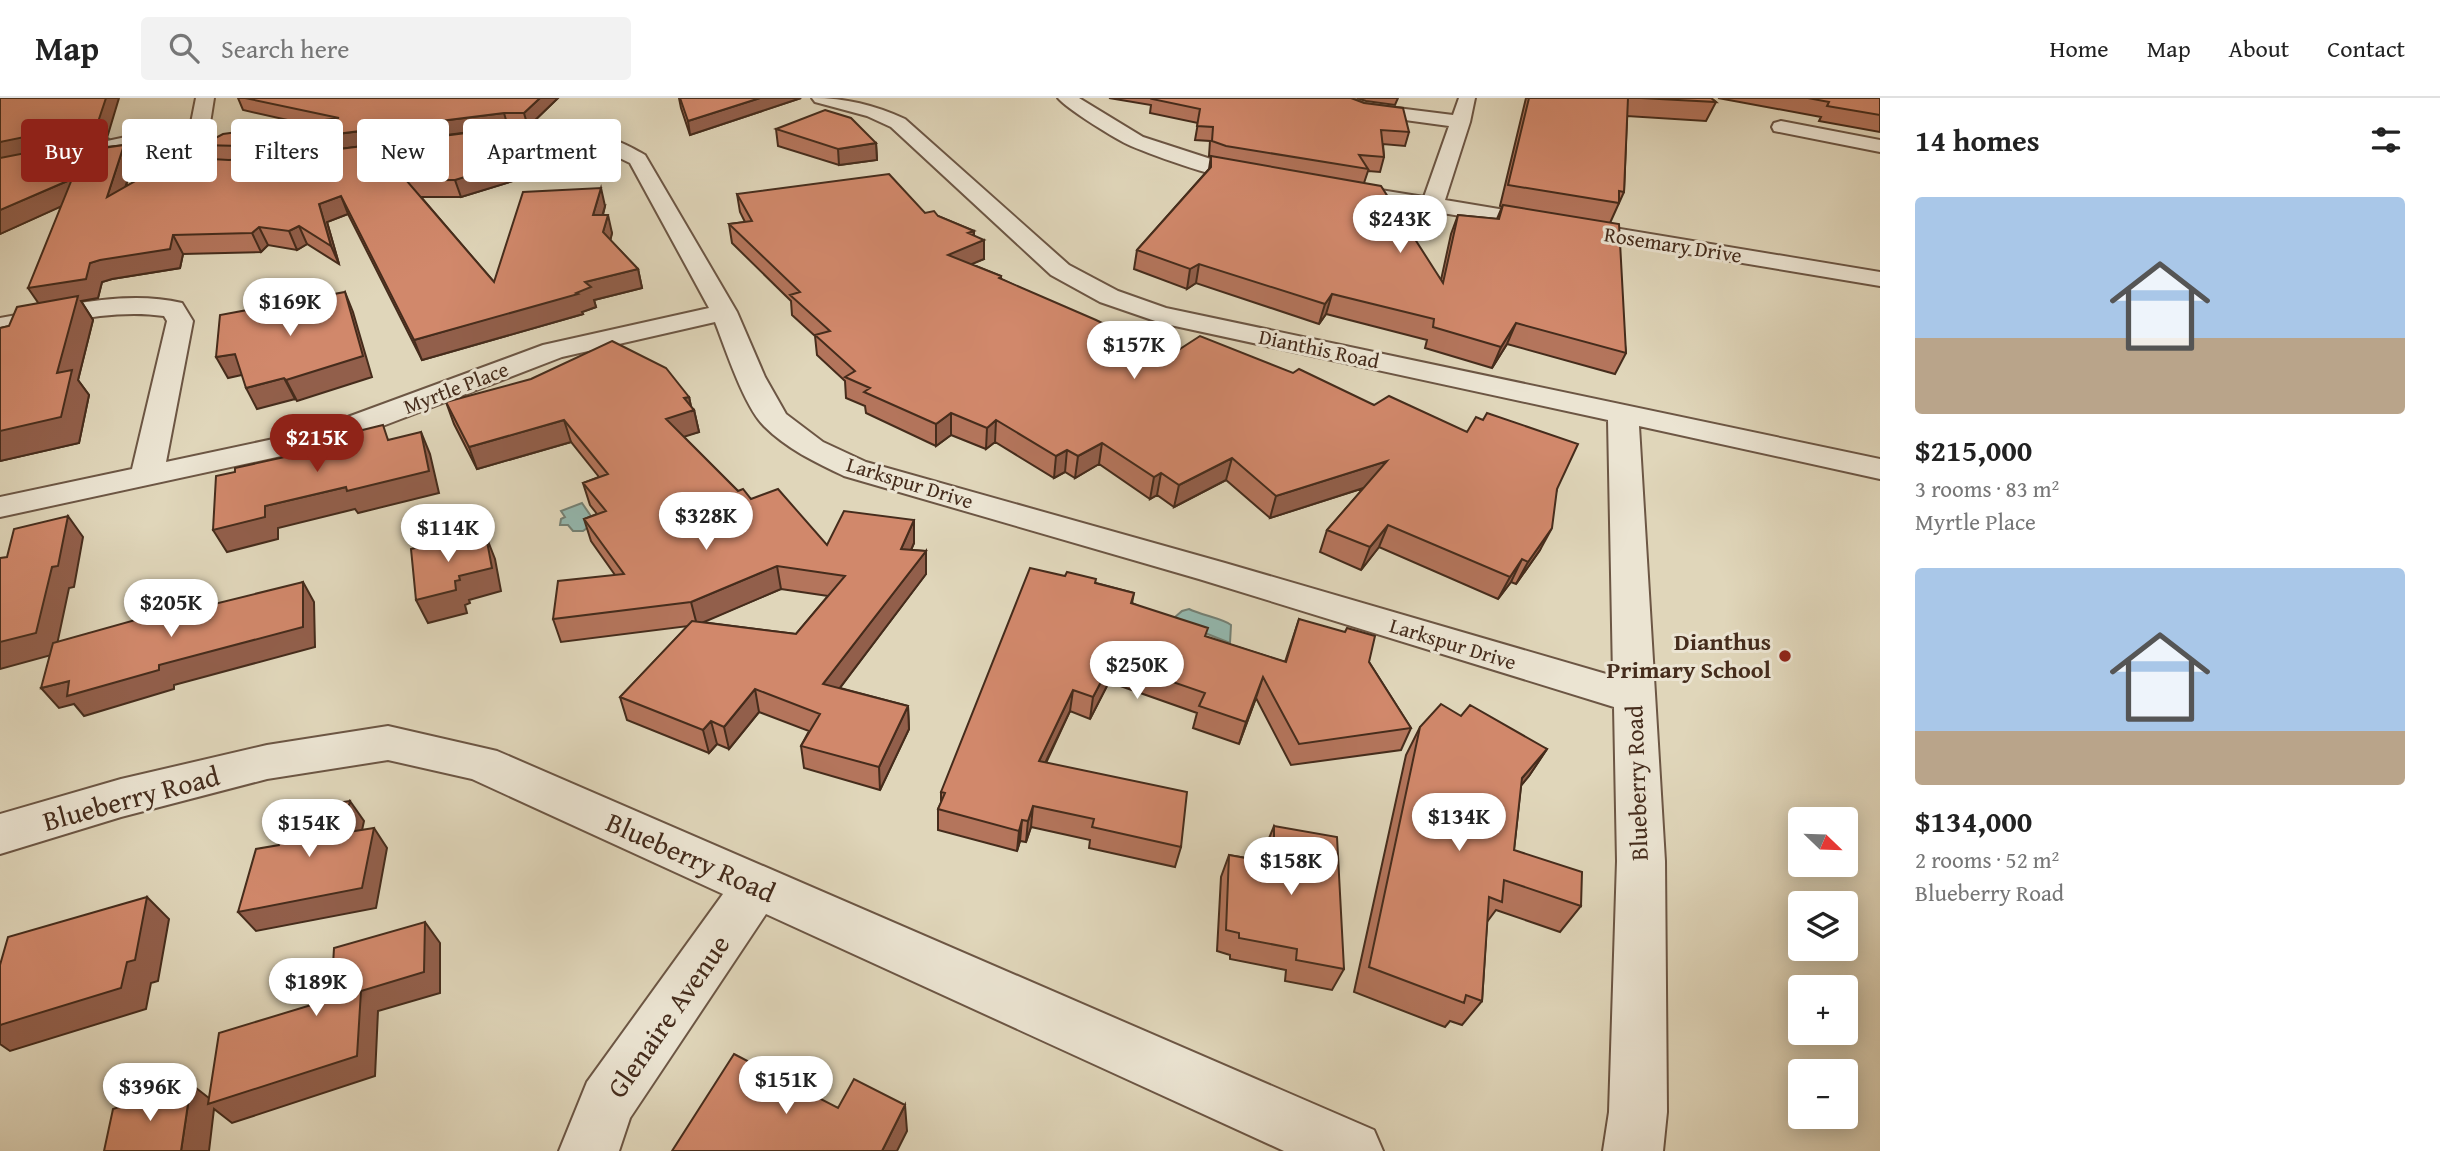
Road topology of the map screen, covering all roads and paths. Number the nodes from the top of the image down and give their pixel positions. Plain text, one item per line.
1 (205, 98) edge
2 (821, 98) edge
3 (1067, 98) edge
4 (1336, 98) edge
5 (1468, 98) edge
6 (201, 119) edge
7 (1461, 122) junction
8 (1781, 127) dead end
9 (449, 142) edge
10 (122, 144) edge
11 (1880, 146) edge
12 (0, 170) edge
13 (1286, 181) edge
14 (1313, 186) edge
15 (1432, 205) junction
16 (1880, 279) edge
17 (724, 312) junction
18 (0, 327) edge
19 (1623, 416) junction
20 (1880, 469) edge
21 (147, 474) junction
22 (0, 507) edge
23 (1634, 698) junction
24 (0, 834) edge
25 (757, 886) junction
26 (589, 1151) edge
27 (1353, 1151) edge
28 (1633, 1151) edge

1 - 6 street
2 - 19 street, Dianthis Road
3 - 13 street
4 - 7 street
5 - 7 street
7 - 15 street
8 - 11 street
9 - 17 street, Larkspur Drive
10 - 12 street
14 - 15 street, Rosemary Drive
15 - 16 street, Rosemary Drive
17 - 21 street, Myrtle Place
17 - 23 street, Larkspur Drive
18 - 21 street
19 - 20 street, Dianthis Road
19 - 23 street, Blueberry Road
21 - 22 street, Myrtle Place
23 - 28 street, Blueberry Road
24 - 25 street, Blueberry Road
25 - 26 street, Glenaire Avenue
25 - 27 street, Blueberry Road

